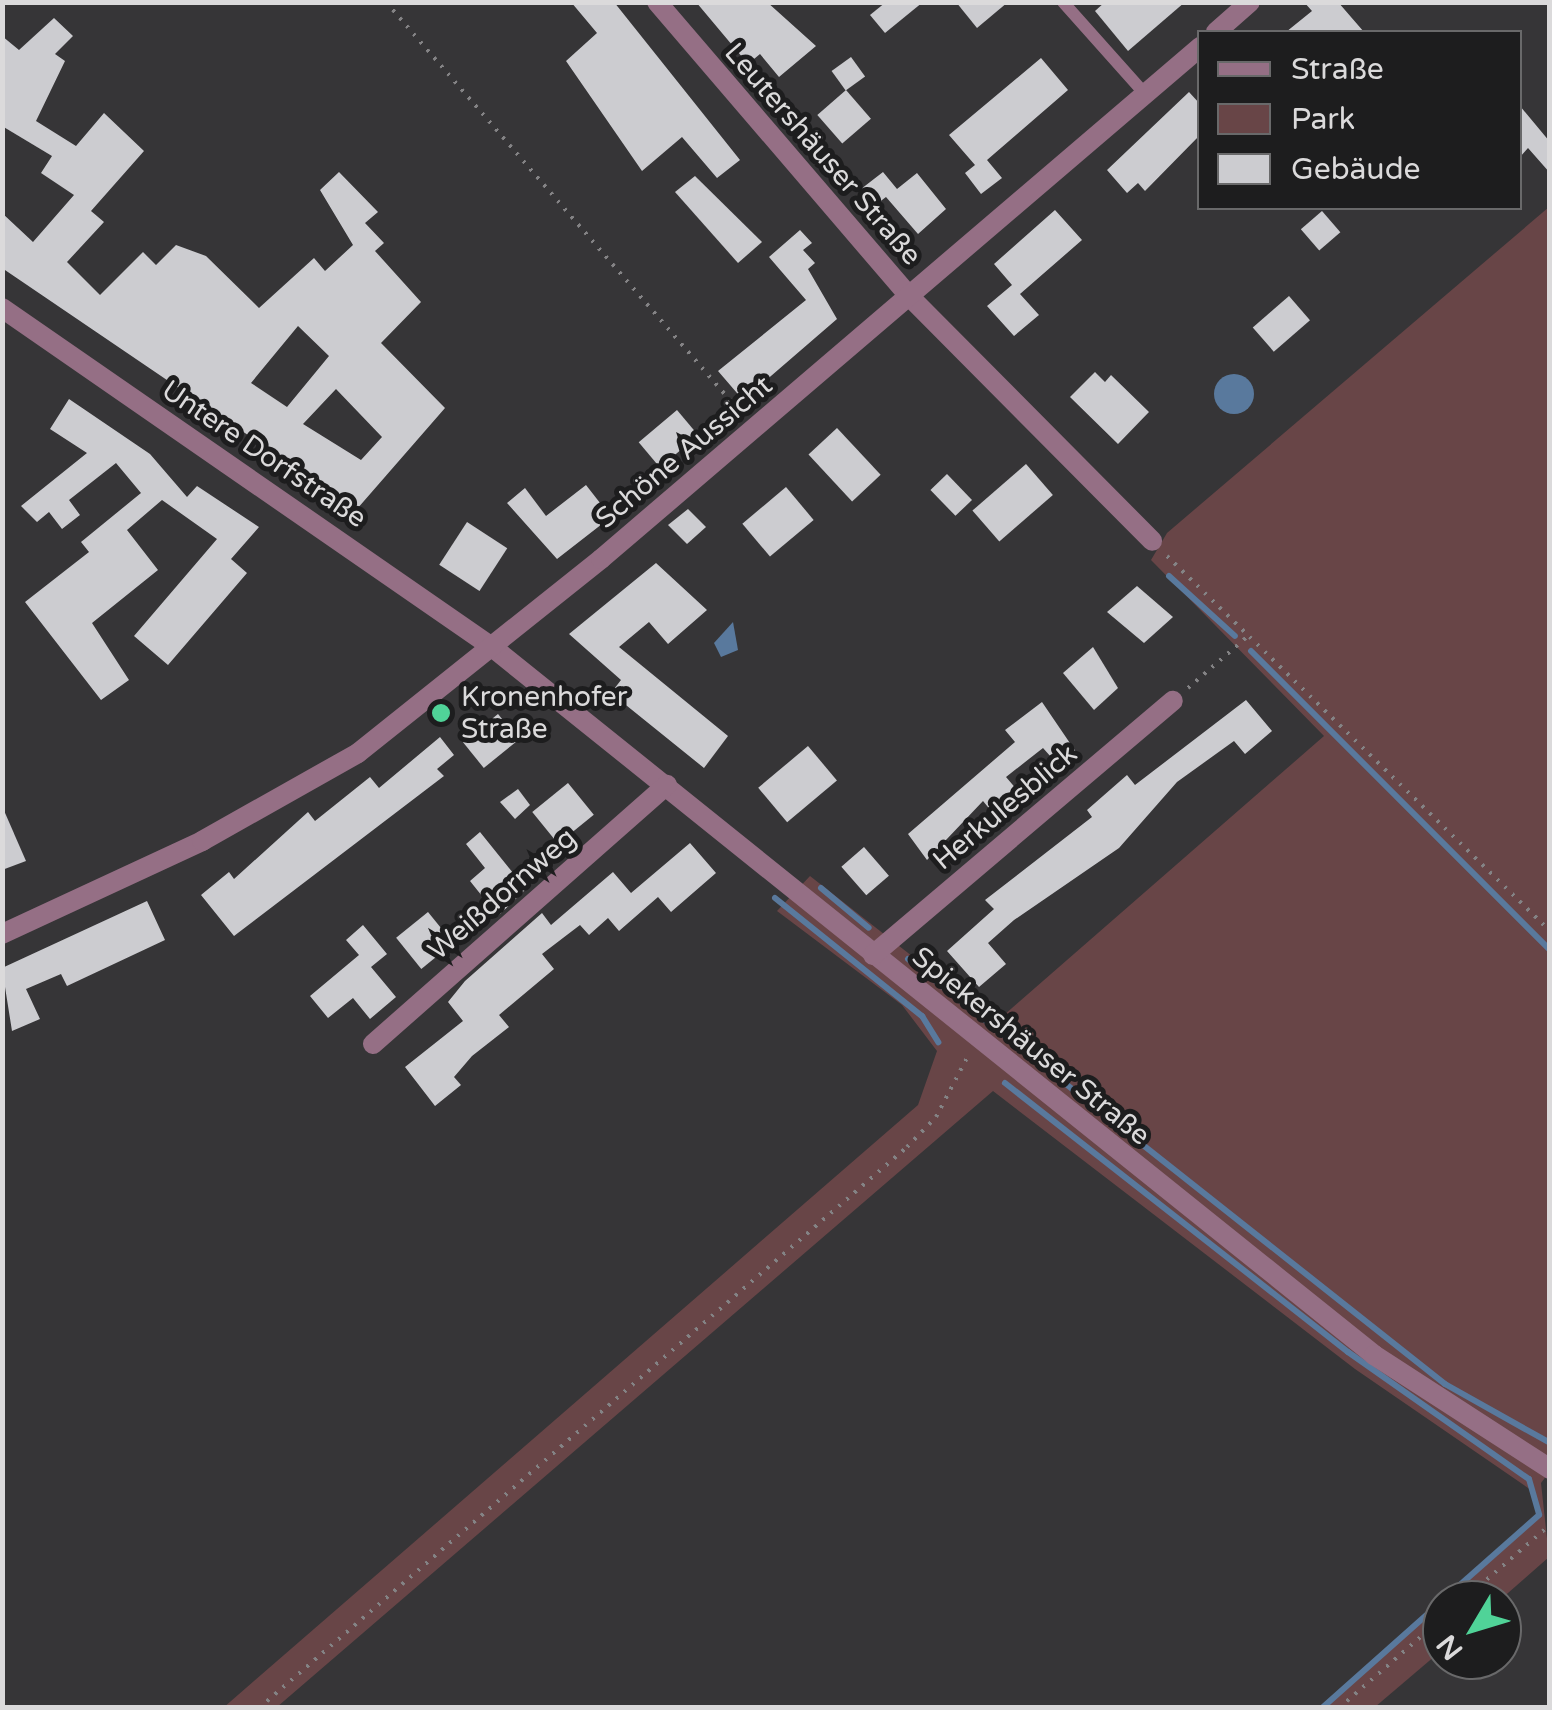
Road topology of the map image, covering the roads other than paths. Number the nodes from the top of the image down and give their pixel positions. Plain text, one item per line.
1 (657, 2) edge
2 (1063, 2) edge
3 (1250, 2) edge
4 (1218, 30) edge
5 (1197, 50) edge
6 (1145, 94) junction
7 (909, 296) junction
8 (2, 308) edge
9 (1152, 541) road end
10 (492, 647) junction
11 (1173, 700) road end
12 (667, 785) junction
13 (2, 934) edge
14 (874, 955) junction
15 (373, 1044) dead end
16 (1550, 1469) edge

1 - 7 street, Leutershäuser Straße
2 - 6 lane
3 - 4 street
5 - 6 street, Schöne Aussicht
6 - 7 street, Schöne Aussicht
7 - 9 street
7 - 10 street, Schöne Aussicht
8 - 10 street, Untere Dorfstraße
10 - 12 street, Spiekershäuser Straße
10 - 13 street
11 - 14 street, Herkulesblick
12 - 14 street, Spiekershäuser Straße
12 - 15 street, Weißdornweg
14 - 16 street, Spiekershäuser Straße

